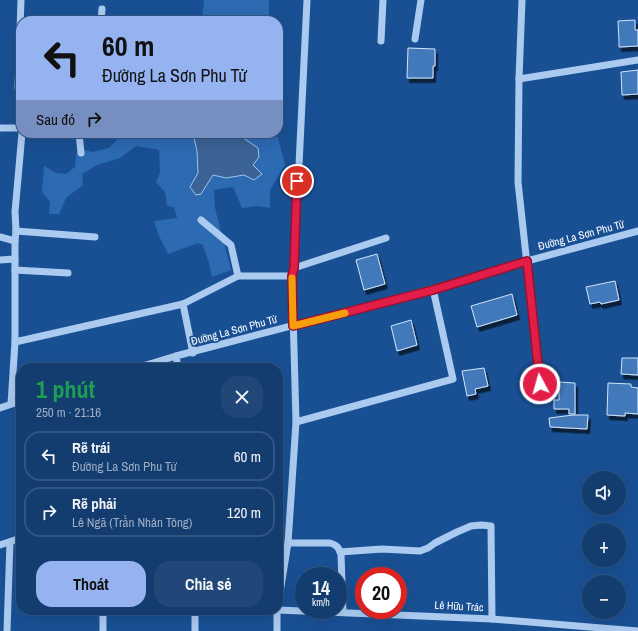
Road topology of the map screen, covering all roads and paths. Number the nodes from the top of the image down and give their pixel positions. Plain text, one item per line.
1 (21, 0) edge
2 (307, 0) edge
3 (383, 0) edge
4 (421, 0) edge
5 (522, 0) edge
6 (102, 9) dead end
7 (21, 16) edge
8 (101, 16) edge
9 (416, 39) dead end
10 (381, 41) dead end
11 (638, 60) edge
12 (519, 79) junction
13 (0, 128) edge
14 (16, 128) edge
15 (22, 138) edge
16 (80, 138) edge
17 (81, 153) dead end
18 (201, 220) dead end
19 (16, 231) junction
20 (638, 231) edge
21 (0, 237) edge
22 (95, 237) dead end
23 (386, 238) dead end
24 (15, 241) junction
25 (15, 259) junction
26 (0, 260) edge
27 (527, 261) junction
28 (294, 268) junction
29 (15, 270) junction
30 (68, 273) dead end
31 (238, 276) junction
32 (292, 276) junction
33 (433, 290) junction
34 (183, 304) junction
35 (293, 326) junction
36 (15, 342) junction
37 (192, 352) junction
38 (176, 356) junction
39 (153, 363) edge
40 (177, 363) edge
41 (542, 390) dead end
42 (16, 402) edge
43 (11, 404) junction
44 (0, 408) edge
45 (296, 422) junction
46 (16, 540) edge
47 (10, 542) junction
48 (288, 543) junction
49 (0, 545) edge
50 (340, 552) junction
51 (341, 567) edge
52 (283, 574) edge
53 (283, 610) edge
54 (295, 611) edge
55 (347, 612) edge
56 (103, 615) edge
57 (196, 615) edge
58 (278, 615) edge
59 (492, 619) junction
60 (7, 631) edge
61 (103, 631) edge
62 (195, 631) edge
63 (277, 631) edge
64 (638, 631) edge

1 - 7 street
2 - 28 street
3 - 10 street
4 - 9 street
5 - 12 street
6 - 8 street
11 - 12 street
12 - 27 street
13 - 14 street
15 - 19 street
16 - 17 street
18 - 31 street
19 - 22 street
19 - 24 street
20 - 27 street, Đường La Sơn Phu Tử
21 - 24 street
23 - 28 street
24 - 25 street
25 - 26 street
25 - 29 street
27 - 33 street, Đường La Sơn Phu Tử
27 - 41 street
28 - 32 street
29 - 30 street
29 - 36 street
31 - 32 street
31 - 34 street
32 - 35 street
33 - 35 street, Đường La Sơn Phu Tử
33 - 45 street
34 - 36 street
34 - 37 street
35 - 37 street, Đường La Sơn Phu Tử
35 - 45 street
36 - 43 street
37 - 38 street, Đường La Sơn Phu Tử
38 - 39 street, Đường La Sơn Phu Tử
38 - 40 street
42 - 43 street
43 - 44 street
45 - 48 street
46 - 47 street
47 - 49 street
47 - 60 street
48 - 50 street
48 - 52 street
50 - 51 street
50 - 59 street
53 - 54 street, Lê Hữu Trác
55 - 59 street, Lê Hữu Trác
56 - 61 street
57 - 62 street
58 - 63 street, Lê Hữu Trác
59 - 64 street, Lê Hữu Trác

